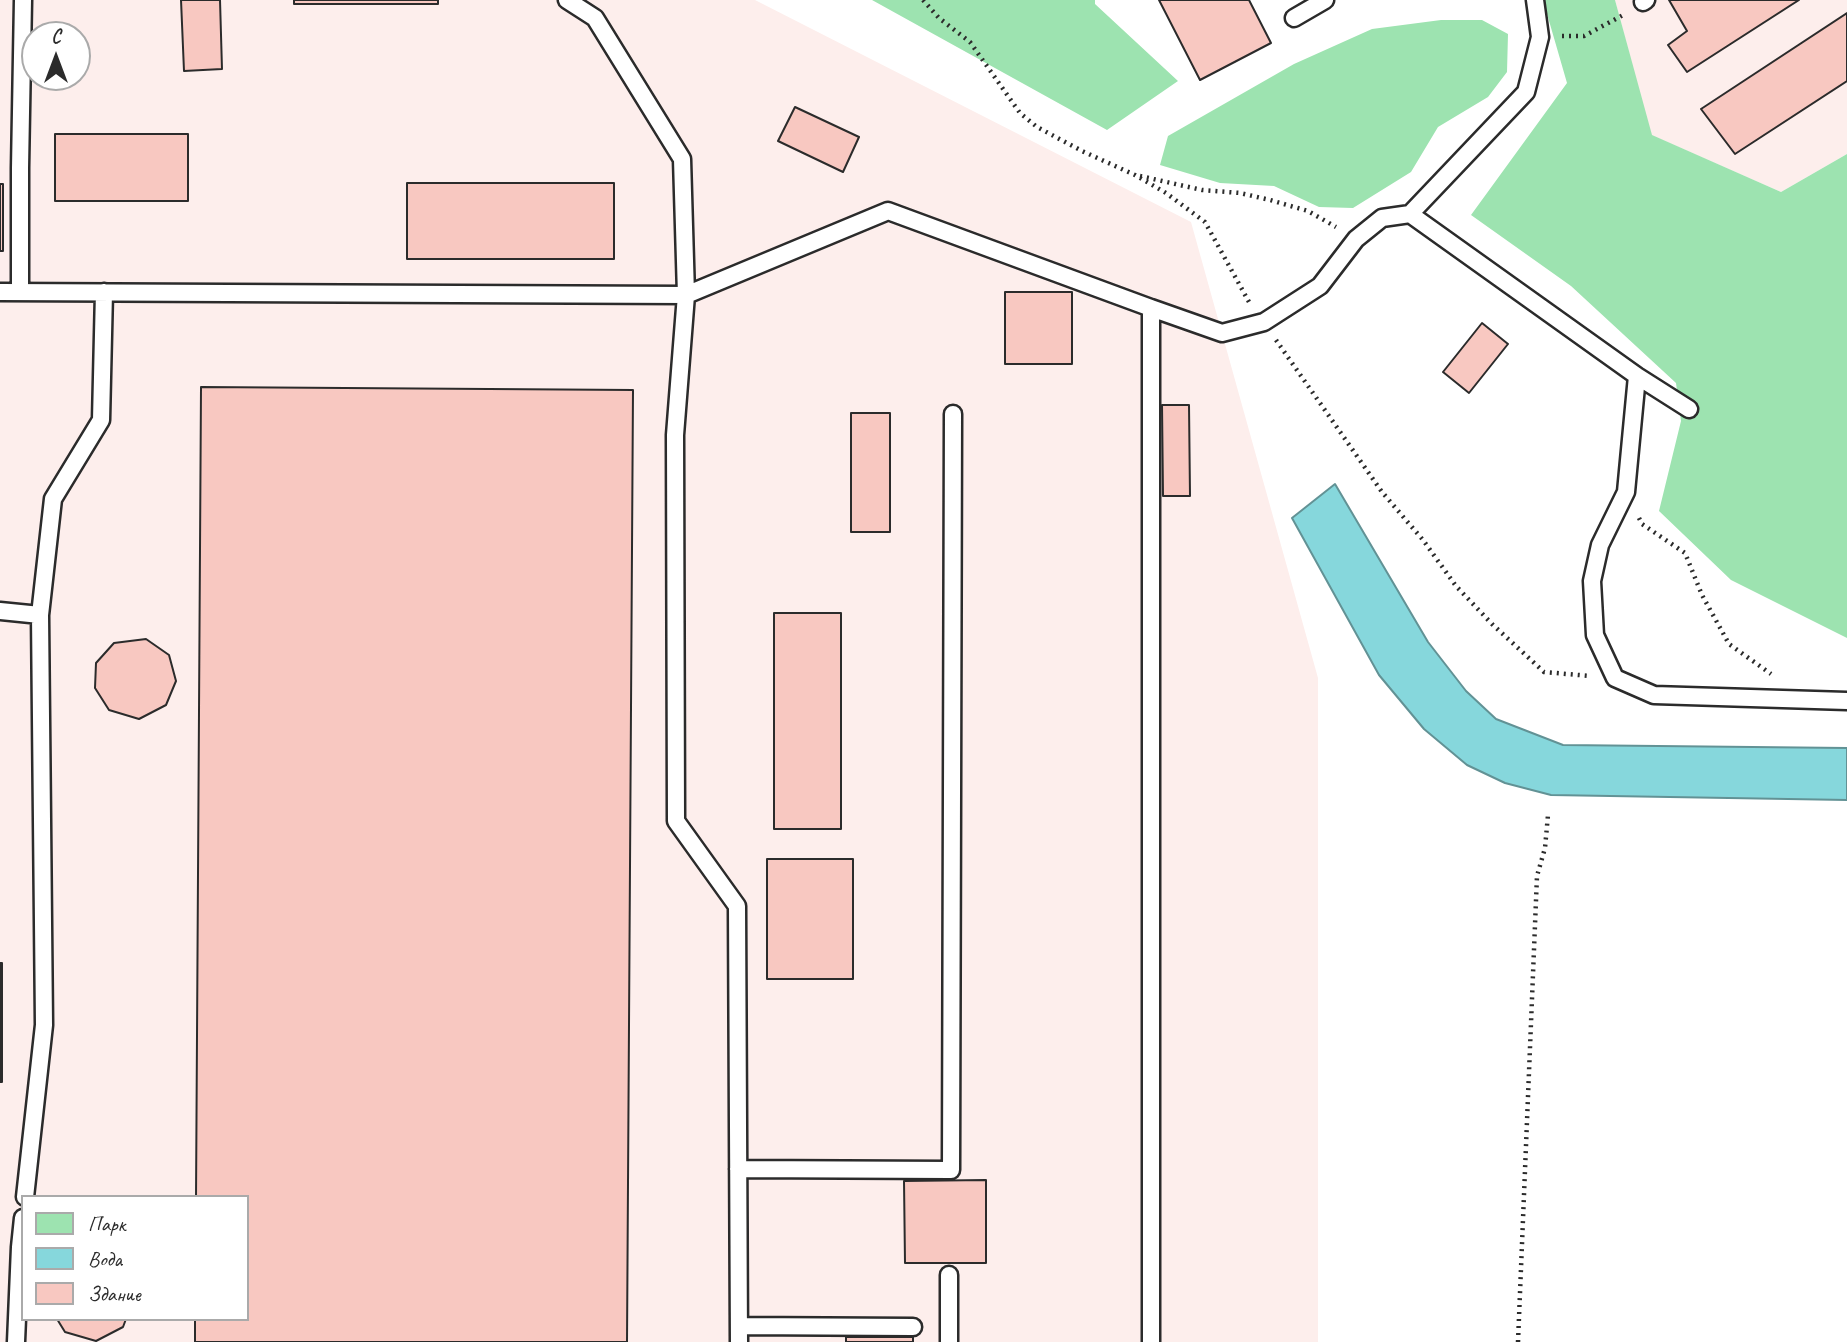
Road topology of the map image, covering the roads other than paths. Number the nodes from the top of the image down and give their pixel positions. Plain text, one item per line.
1 (23, 0) edge
2 (567, 0) edge
3 (1325, 0) edge
4 (1535, 0) edge
5 (1294, 18) dead end
6 (1410, 214) junction
7 (0, 292) edge
8 (20, 292) junction
9 (104, 292) junction
10 (686, 295) junction
11 (1151, 309) junction
12 (1637, 376) junction
13 (1689, 409) dead end
14 (953, 414) dead end
15 (0, 611) edge
16 (40, 615) junction
17 (1847, 701) edge
18 (738, 1169) junction
19 (25, 1195) edge
20 (21, 1237) edge
21 (949, 1275) dead end
22 (913, 1327) dead end
23 (739, 1334) edge
24 (16, 1342) edge
25 (948, 1342) edge
26 (1151, 1342) edge

1 - 8 lane
2 - 10 lane
3 - 5 lane
4 - 6 lane
6 - 11 lane
6 - 12 lane
7 - 8 lane
8 - 9 lane
9 - 10 lane
9 - 16 lane
10 - 11 lane
10 - 18 lane
11 - 26 lane
12 - 13 lane
12 - 17 lane
14 - 18 lane
15 - 16 lane
16 - 19 lane
18 - 23 lane
20 - 24 lane
21 - 25 lane
22 - 23 lane

